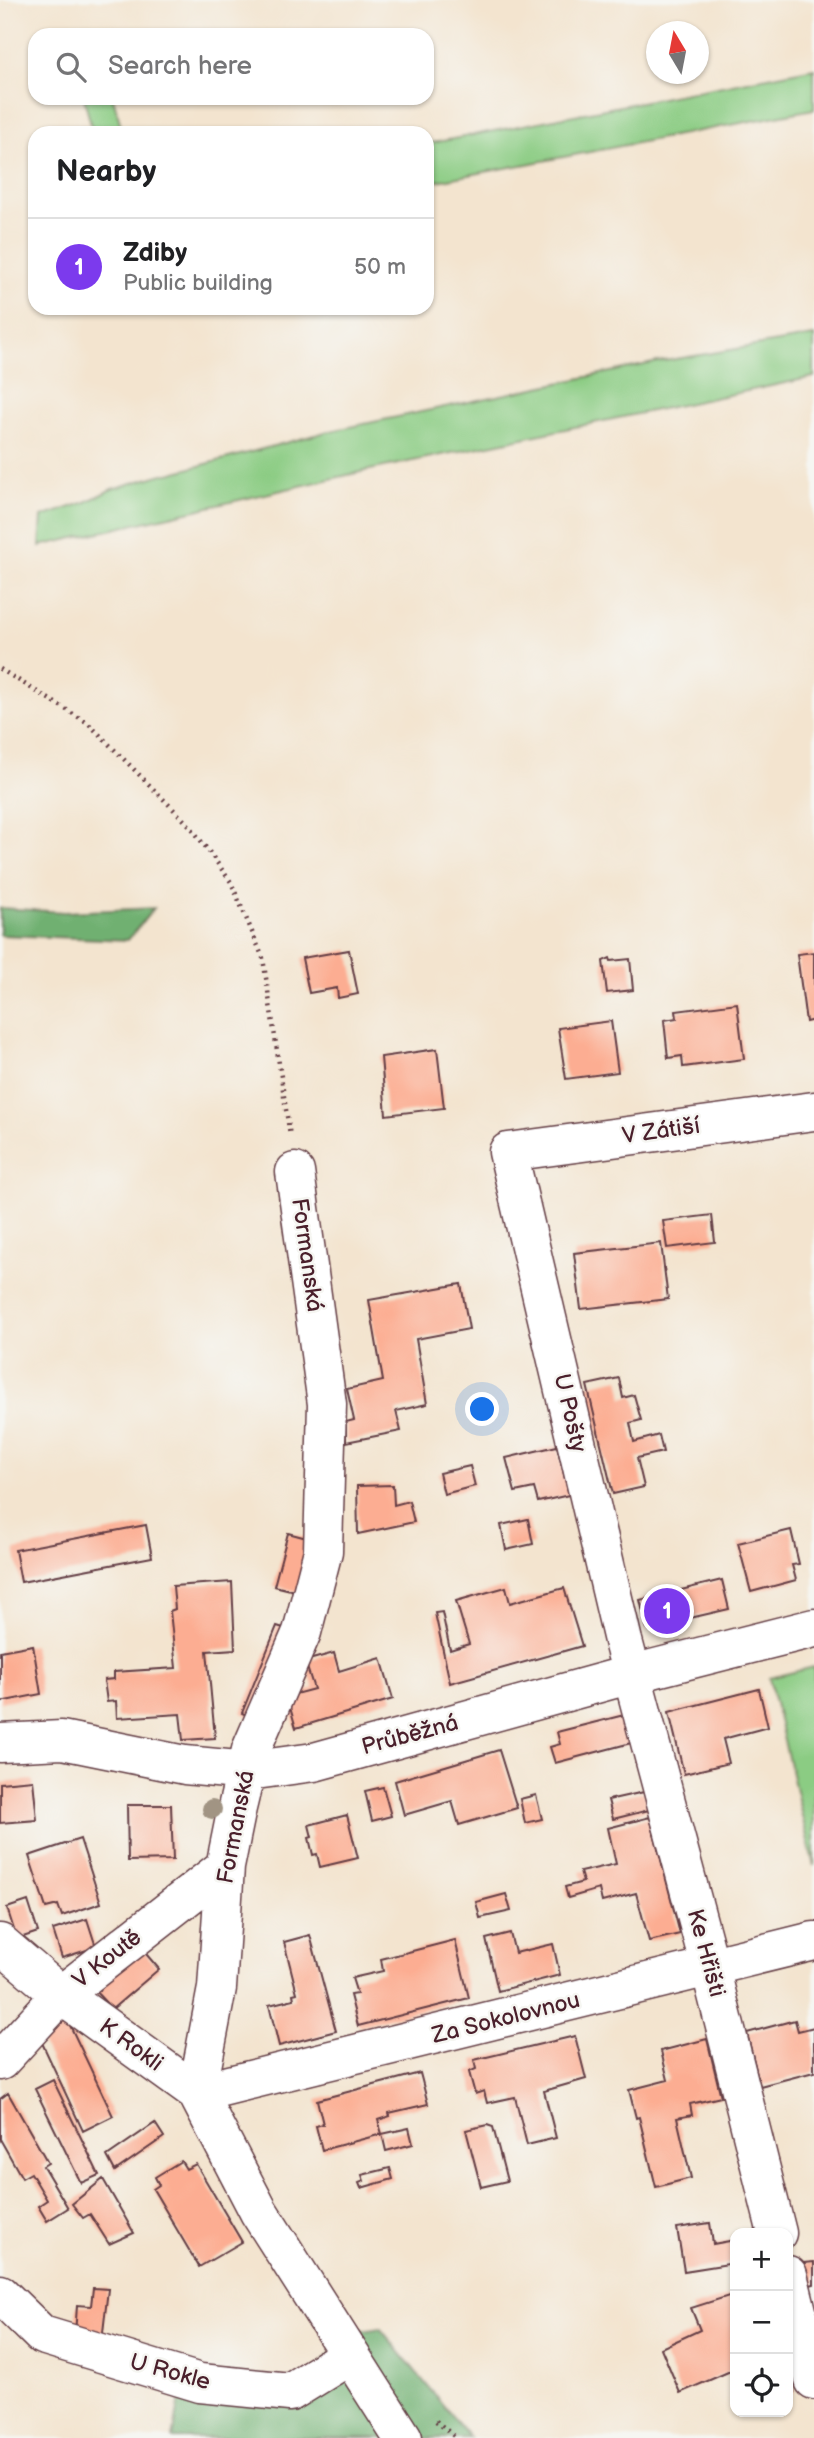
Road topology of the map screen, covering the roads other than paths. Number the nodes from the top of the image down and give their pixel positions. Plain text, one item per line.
1 (814, 1111) edge
2 (508, 1152) joint
3 (295, 1172) road end
4 (814, 1628) edge
5 (632, 1674) junction
6 (0, 1743) edge
7 (248, 1771) junction
8 (225, 1867) junction
9 (814, 1941) edge
10 (0, 1943) edge
11 (710, 1967) junction
12 (61, 1995) junction
13 (0, 2061) edge
14 (197, 2093) junction
15 (776, 2228) edge
16 (792, 2291) edge
17 (0, 2294) edge
18 (350, 2355) junction
19 (814, 2380) edge
20 (403, 2438) edge

1 - 2 street, V Zátiší
2 - 5 street, U Pošty
3 - 7 street, Formanská
4 - 5 street, Průběžná
5 - 7 street, Průběžná
5 - 11 street, Ke Hřišti
6 - 7 street, Průběžná
7 - 8 street, Formanská
8 - 12 street, V Koutě
8 - 14 street, Formanská
9 - 11 street, Za Sokolovnou
10 - 12 street, K Rokli
11 - 14 street, Za Sokolovnou
11 - 15 street, Ke Hřišti
12 - 13 street, V Koutě
12 - 14 street, K Rokli
14 - 18 street
16 - 19 street
17 - 18 street, U Rokle
18 - 20 street

